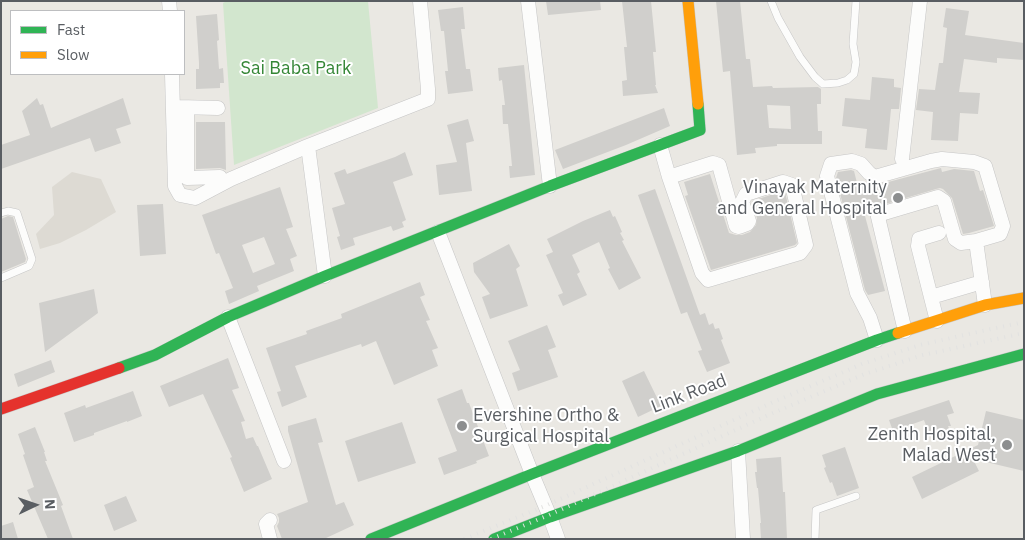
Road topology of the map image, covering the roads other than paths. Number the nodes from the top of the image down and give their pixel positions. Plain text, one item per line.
1 (420, 1) edge
2 (528, 1) edge
3 (688, 1) edge
4 (771, 1) edge
5 (856, 1) edge
6 (920, 1) edge
7 (172, 75) edge
8 (173, 107) junction
9 (187, 108) junction
10 (218, 108) dead end
11 (660, 145) junction
12 (308, 146) junction
13 (902, 159) dead end
14 (669, 176) junction
15 (220, 177) dead end
16 (181, 178) junction
17 (550, 186) junction
18 (1, 213) edge
19 (438, 232) junction
20 (939, 233) dead end
21 (976, 242) junction
22 (325, 276) junction
23 (1, 278) edge
24 (982, 282) junction
25 (931, 297) junction
26 (1024, 298) edge
27 (985, 306) junction
28 (228, 317) junction
29 (937, 321) junction
30 (905, 331) junction
31 (877, 340) junction
32 (1024, 354) edge
33 (1, 409) edge
34 (738, 451) junction
35 (284, 461) dead end
36 (532, 474) junction
37 (856, 496) dead end
38 (550, 517) junction
39 (270, 520) dead end
40 (270, 539) edge
41 (371, 539) edge
42 (494, 539) edge
43 (558, 539) edge
44 (743, 539) edge
45 (815, 539) edge

1 - 12 street
2 - 17 street
3 - 11 main road
4 - 5 lane
6 - 13 street
7 - 8 street
8 - 9 street
8 - 16 street
9 - 10 street
9 - 16 street
11 - 14 street
11 - 17 main road
12 - 16 street
12 - 22 street
14 - 14 street
15 - 16 street
17 - 19 main road
18 - 23 lane
19 - 22 main road
19 - 36 street
20 - 25 street
21 - 24 street
21 - 30 street
21 - 31 street
22 - 28 main road
24 - 25 street
24 - 27 street
25 - 29 street
26 - 27 main road, Link Road
27 - 29 main road, Link Road
28 - 33 main road
28 - 35 street
29 - 30 main road, Link Road
30 - 31 main road, Link Road
31 - 36 main road, Link Road
32 - 34 main road
34 - 38 main road
34 - 44 street
36 - 38 street
36 - 41 main road, Link Road
37 - 45 lane
38 - 42 main road
38 - 43 street
39 - 40 street

